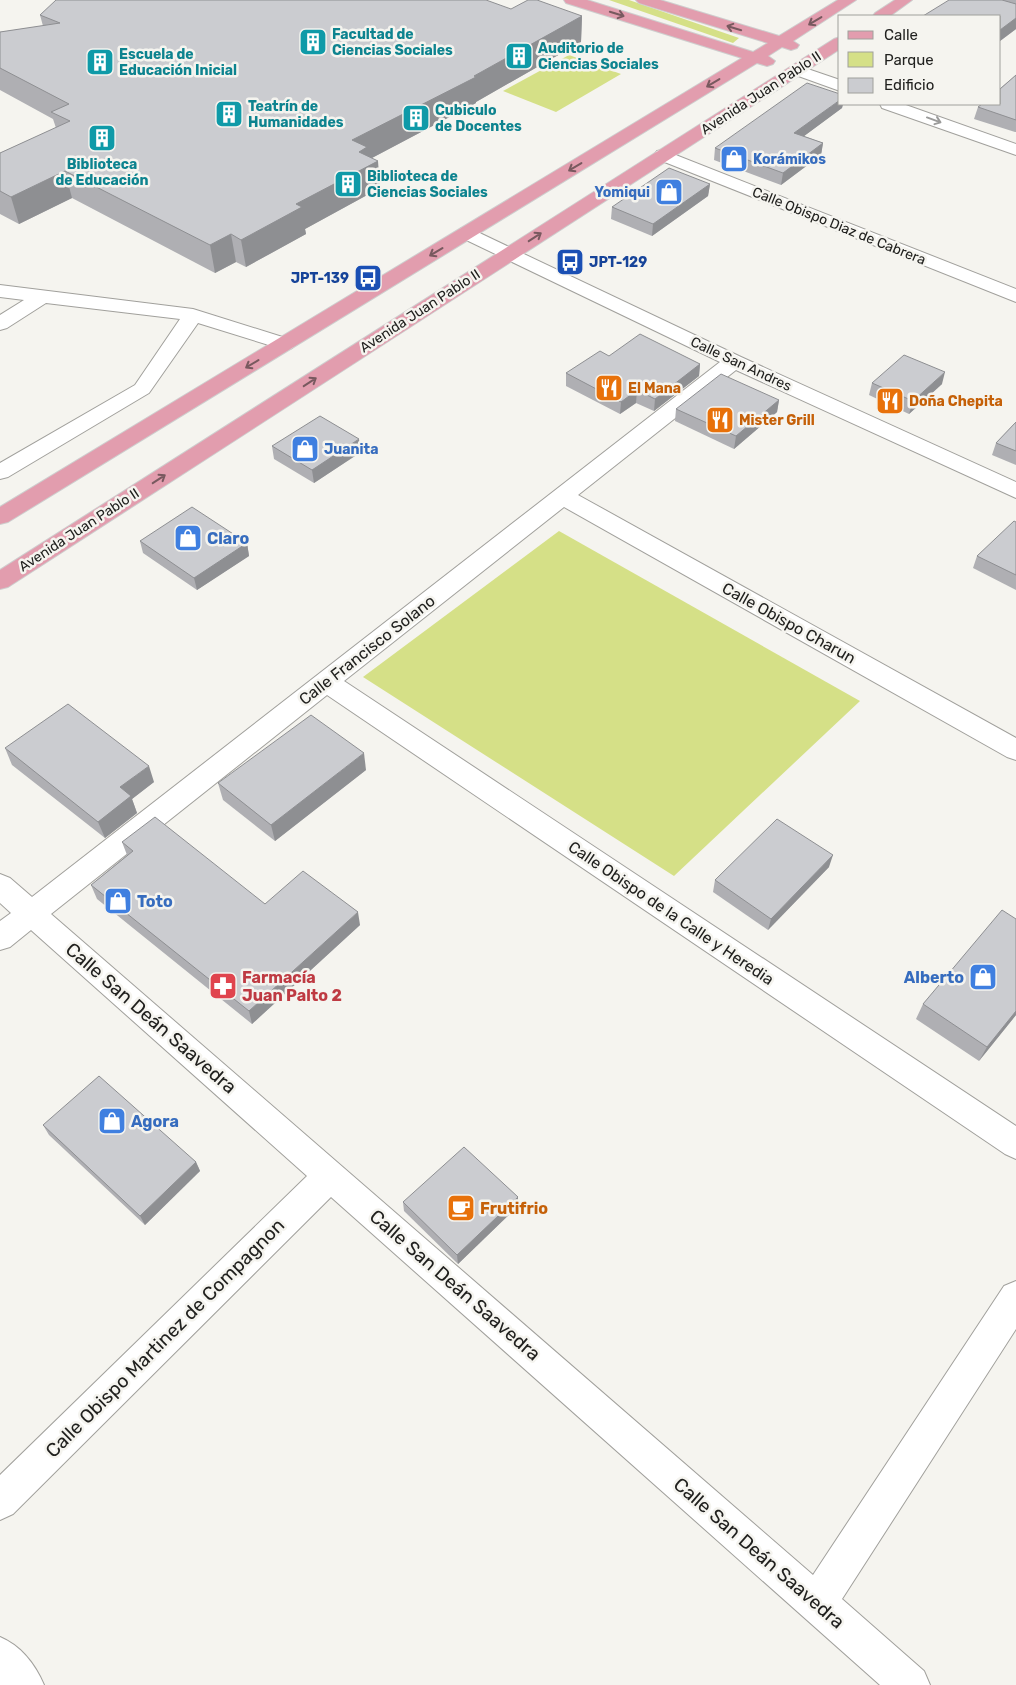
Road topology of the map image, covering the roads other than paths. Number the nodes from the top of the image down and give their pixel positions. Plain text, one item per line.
1 (571, 0) edge
2 (644, 0) edge
3 (850, 0) edge
4 (905, 0) edge
5 (882, 15) edge
6 (781, 42) junction
7 (838, 43) edge
8 (821, 54) junction
9 (755, 57) junction
10 (796, 70) junction
11 (838, 85) edge
12 (891, 105) edge
13 (1016, 150) edge
14 (663, 156) junction
15 (467, 233) junction
16 (511, 253) junction
17 (0, 291) edge
18 (1016, 296) edge
19 (41, 297) junction
20 (193, 315) junction
21 (0, 324) edge
22 (285, 344) junction
23 (734, 361) junction
24 (0, 472) edge
25 (1016, 491) edge
26 (562, 496) junction
27 (0, 517) edge
28 (0, 581) edge
29 (326, 682) junction
30 (1016, 750) edge
31 (0, 886) edge
32 (32, 913) junction
33 (0, 938) edge
34 (1016, 1144) edge
35 (330, 1175) junction
36 (1016, 1298) edge
37 (0, 1501) edge
38 (817, 1603) junction
39 (0, 1657) edge
40 (24, 1685) edge
41 (910, 1685) edge

1 -> 9 main road
6 -> 2 main road
3 -> 6 main road, Avenida Juan Pablo II
4 - 5 main road
6 - 8 main road
6 - 9 main road, Avenida Juan Pablo II
7 - 8 main road, Avenida Juan Pablo II
8 - 10 main road, Avenida Juan Pablo II
9 - 10 main road
9 -> 15 main road, Avenida Juan Pablo II
10 - 11 street
10 - 14 main road, Avenida Juan Pablo II
12 -> 13 street
16 -> 14 main road, Avenida Juan Pablo II
14 - 18 street, Calle Obispo Diaz de Cabrera
15 - 16 street, Calle San Andres
15 -> 22 main road, Avenida Juan Pablo II
16 - 23 street, Calle San Andres
28 -> 16 main road, Avenida Juan Pablo II
17 - 19 street
19 - 20 street
19 - 21 street
20 - 22 street
20 - 24 street
22 -> 27 main road, Avenida Juan Pablo II
23 - 25 street, Calle San Andres
23 - 26 street, Calle Francisco Solano
26 - 29 street, Calle Francisco Solano
26 - 30 street, Calle Obispo Charun
29 - 32 street, Calle Francisco Solano
29 - 34 street, Calle Obispo de la Calle y Heredia
31 - 32 street, Calle San Deán Saavedra
32 - 33 street, Calle Francisco Solano
32 - 35 street, Calle San Deán Saavedra
35 - 37 street, Calle Obispo Martinez de Compagnon
35 - 38 street, Calle San Deán Saavedra
36 - 38 street
38 - 41 street, Calle San Deán Saavedra
39 - 40 street

